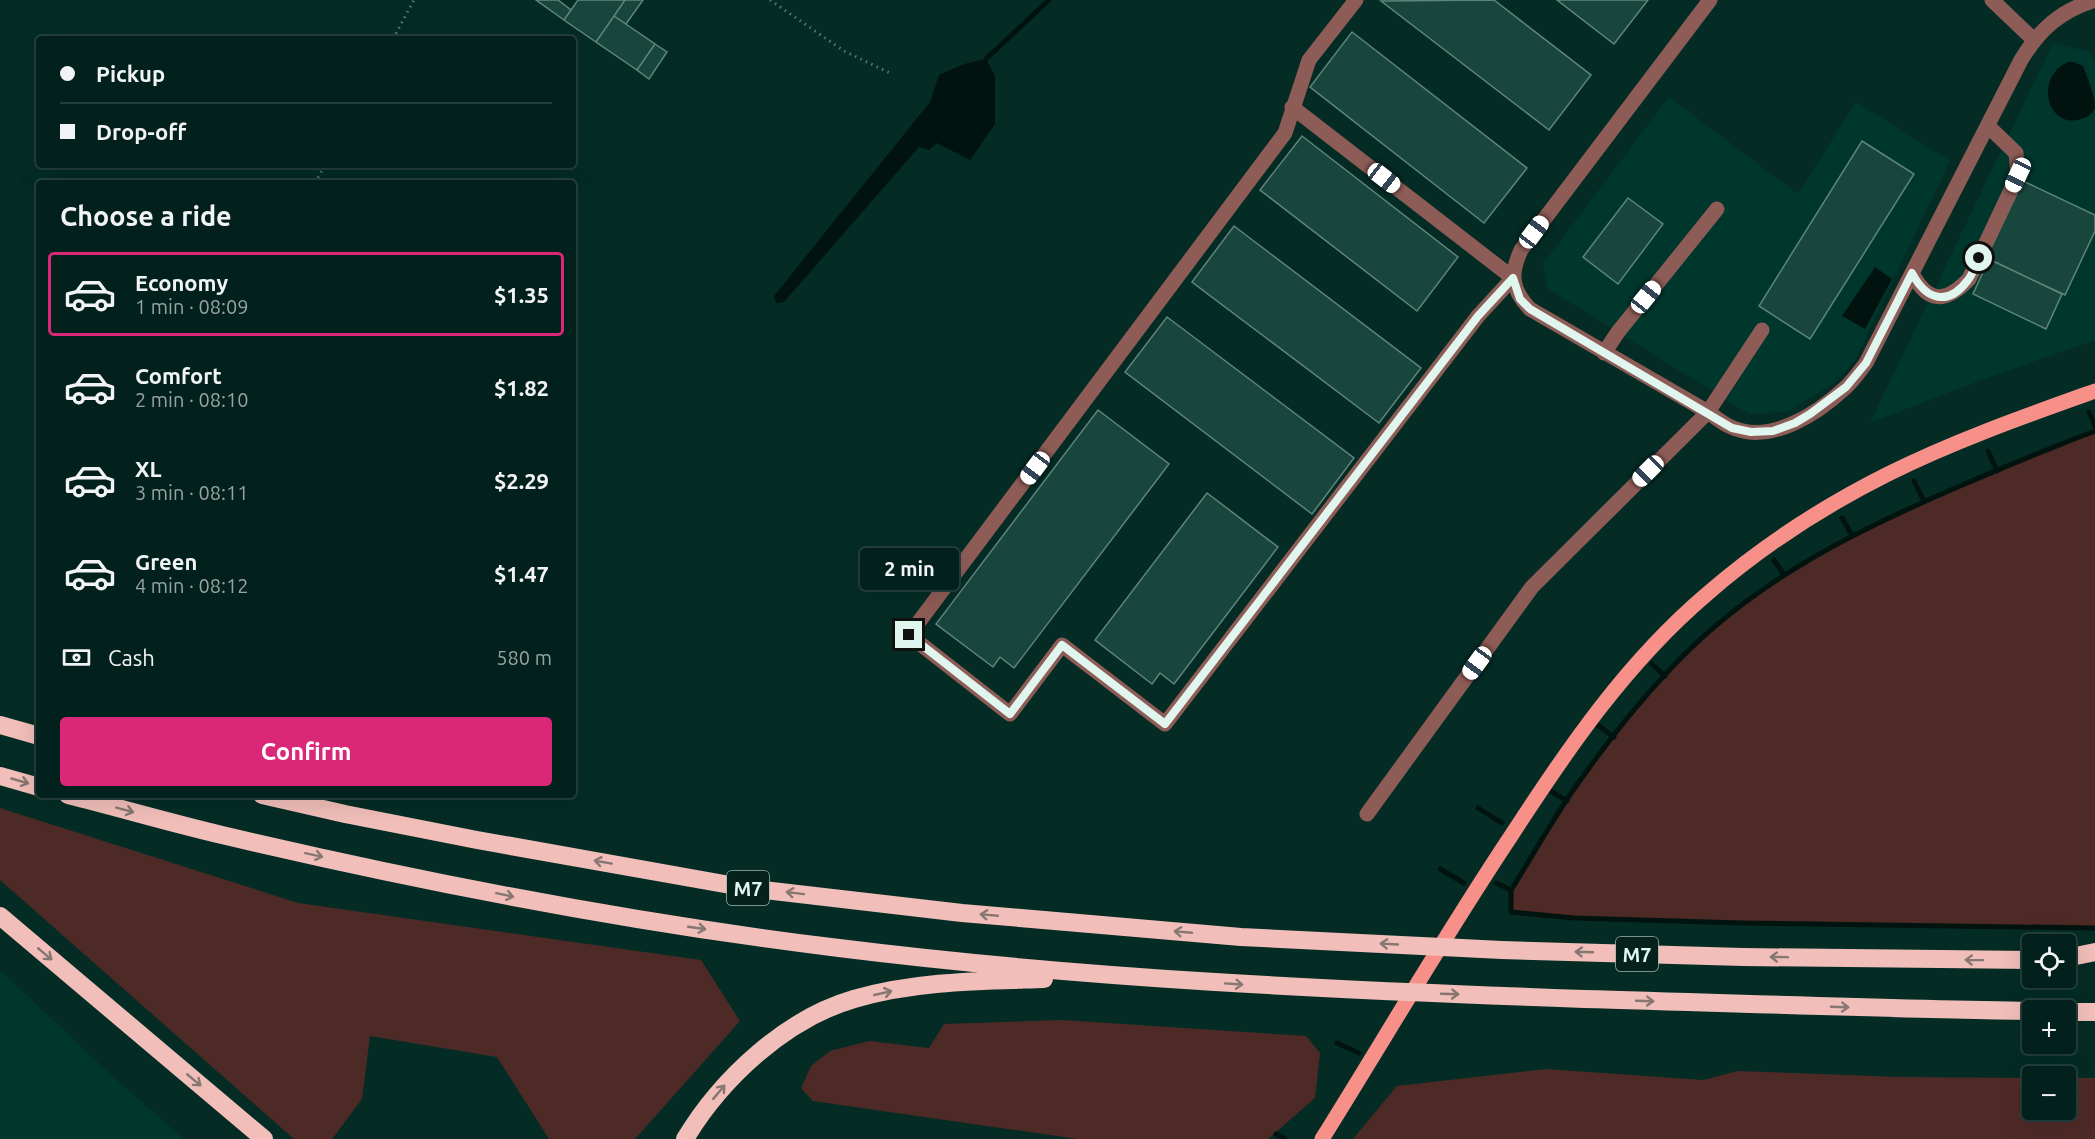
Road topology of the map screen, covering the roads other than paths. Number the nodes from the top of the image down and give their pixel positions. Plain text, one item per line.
1 (1356, 0) edge
2 (1710, 0) edge
3 (1992, 0) edge
4 (2095, 0) edge
5 (2034, 40) junction
6 (1292, 107) junction
7 (1988, 126) junction
8 (1717, 209) dead end
9 (1912, 273) junction
10 (1513, 278) junction
11 (1762, 330) dead end
12 (1604, 353) junction
13 (2095, 391) edge
14 (1708, 412) junction
15 (0, 725) edge
16 (36, 735) edge
17 (0, 776) edge
18 (36, 786) edge
19 (79, 798) edge
20 (275, 798) edge
21 (1367, 814) dead end
22 (0, 916) edge
23 (2095, 951) edge
24 (2076, 956) edge
25 (2022, 960) edge
26 (2076, 960) edge
27 (2095, 962) edge
28 (1113, 977) junction
29 (2022, 1011) edge
30 (2076, 1012) edge
31 (2095, 1012) edge
32 (264, 1139) edge
33 (686, 1139) edge
34 (1322, 1139) edge

1 - 6 lane
2 - 10 lane
3 - 5 lane
4 - 5 lane
5 - 7 lane
6 - 10 lane
6 - 10 lane
7 - 9 lane
7 - 9 lane
8 - 12 lane
9 - 14 lane
10 - 12 lane
11 - 14 lane
12 - 14 lane
13 - 34 main road
14 - 21 lane
15 - 16 highway
17 -> 18 highway
19 -> 28 highway, M7
25 -> 20 highway, M7
22 -> 32 highway
23 - 24 highway
26 - 27 highway
28 -> 29 highway, M7
33 -> 28 highway
30 - 31 highway

